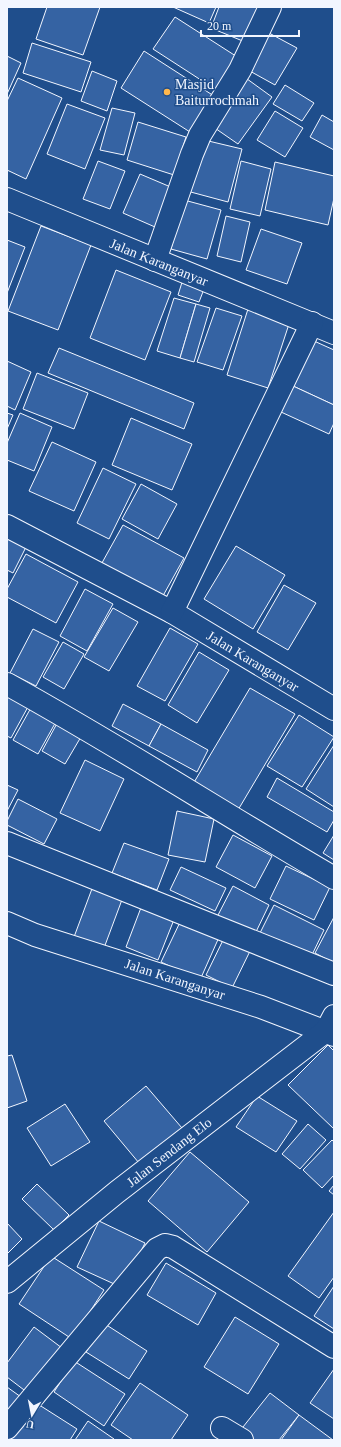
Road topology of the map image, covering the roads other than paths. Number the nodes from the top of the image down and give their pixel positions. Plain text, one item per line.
1 (270, 7) edge
2 (7, 199) edge
3 (155, 260) junction
4 (312, 323) junction
5 (334, 333) edge
6 (7, 526) edge
7 (172, 612) junction
8 (7, 684) edge
9 (334, 709) edge
10 (7, 843) edge
11 (334, 878) edge
12 (7, 923) edge
13 (334, 974) edge
14 (331, 1027) edge
15 (7, 1282) edge
16 (334, 1347) edge
17 (7, 1428) edge
18 (222, 1428) dead end
19 (242, 1440) edge

1 - 3 street
2 - 3 street, Jalan Karanganyar
3 - 4 street, Jalan Karanganyar
4 - 5 street, Jalan Karanganyar
4 - 7 street
6 - 7 street, Jalan Karanganyar
7 - 9 street, Jalan Karanganyar
8 - 11 street
10 - 13 street
12 - 14 street, Jalan Karanganyar
14 - 15 street, Jalan Sendang Elo
16 - 17 street
18 - 19 street

